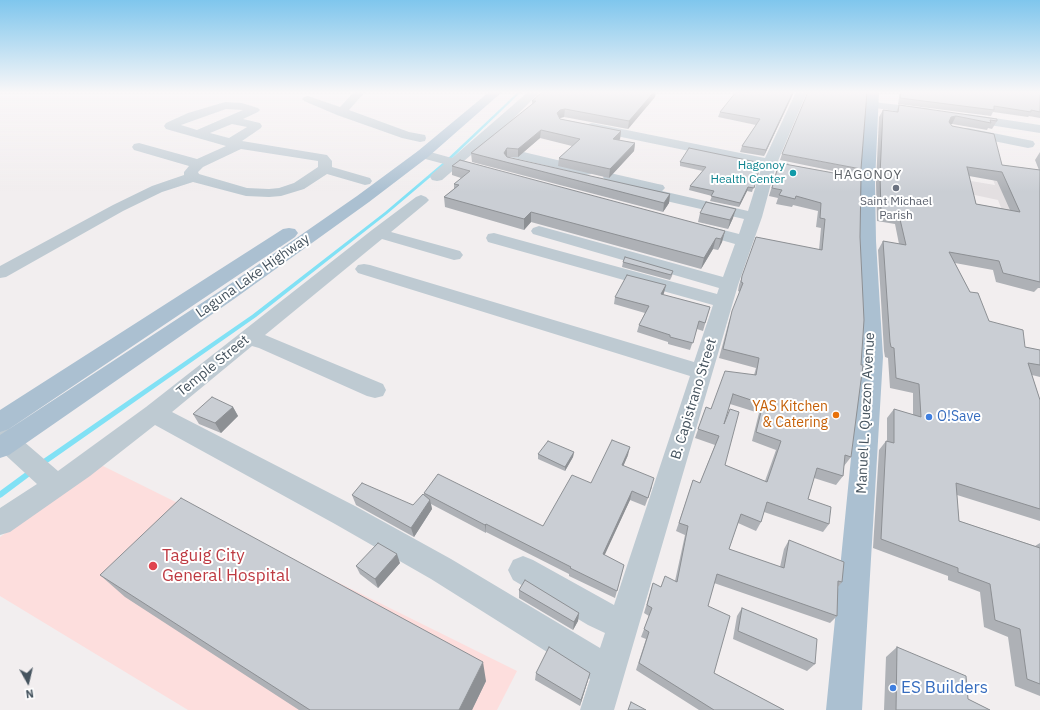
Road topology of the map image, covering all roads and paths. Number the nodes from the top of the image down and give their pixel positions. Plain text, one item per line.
1 (172, 125) edge
2 (220, 125) edge
3 (253, 125) edge
4 (378, 125) edge
5 (455, 125) edge
6 (465, 125) edge
7 (493, 125) edge
8 (579, 125) edge
9 (785, 125) edge
10 (869, 125) edge
11 (1021, 125) edge
12 (954, 129) edge
13 (1040, 130) edge
14 (198, 134) junction
15 (234, 144) junction
16 (1028, 144) dead end
17 (139, 147) dead end
18 (438, 155) junction
19 (770, 163) junction
20 (793, 168) edge
21 (325, 169) junction
22 (195, 170) junction
23 (586, 171) edge
24 (497, 174) edge
25 (437, 177) dead end
26 (610, 177) edge
27 (365, 181) junction
28 (421, 200) dead end
29 (755, 215) junction
30 (685, 225) edge
31 (539, 231) dead end
32 (378, 234) junction
33 (494, 238) dead end
34 (745, 241) junction
35 (454, 255) dead end
36 (364, 269) dead end
37 (0, 273) edge
38 (726, 294) junction
39 (248, 338) junction
40 (702, 372) junction
41 (375, 390) dead end
42 (154, 413) junction
43 (7, 441) edge
44 (52, 482) junction
45 (0, 524) edge
46 (523, 570) dead end
47 (624, 625) junction
48 (609, 672) junction
49 (597, 710) edge
50 (844, 710) edge

1 - 14 street
2 - 14 street
3 - 15 street
4 - 18 street
5 - 18 main road, Laguna Lake Highway
6 - 18 main road, Laguna Lake Highway
7 - 18 street
8 - 19 street
9 - 19 street, B. Capistrano Street
10 - 50 main road, Manuel L. Quezon Avenue
11 - 13 street
12 - 16 street
14 - 15 street
15 - 21 street
15 - 22 street
17 - 22 street
18 - 24 street
18 - 25 street
18 - 27 main road, Laguna Lake Highway
18 - 43 main road, Laguna Lake Highway
19 - 20 street
19 - 29 street, B. Capistrano Street
21 - 22 street
21 - 27 street
22 - 37 street
23 - 29 street
26 - 29 street
27 - 43 main road, Laguna Lake Highway
28 - 32 street, Temple Street
29 - 34 street, B. Capistrano Street
30 - 34 street
31 - 38 street
32 - 35 street
32 - 39 street, Temple Street
33 - 38 street
34 - 38 street, B. Capistrano Street
36 - 40 street
38 - 40 street, B. Capistrano Street
39 - 41 street
39 - 42 street, Temple Street
40 - 47 street, B. Capistrano Street
42 - 44 street, Temple Street
42 - 48 street
43 - 44 street
44 - 45 street, Temple Street
46 - 47 street
47 - 48 street, B. Capistrano Street
48 - 49 street, B. Capistrano Street

